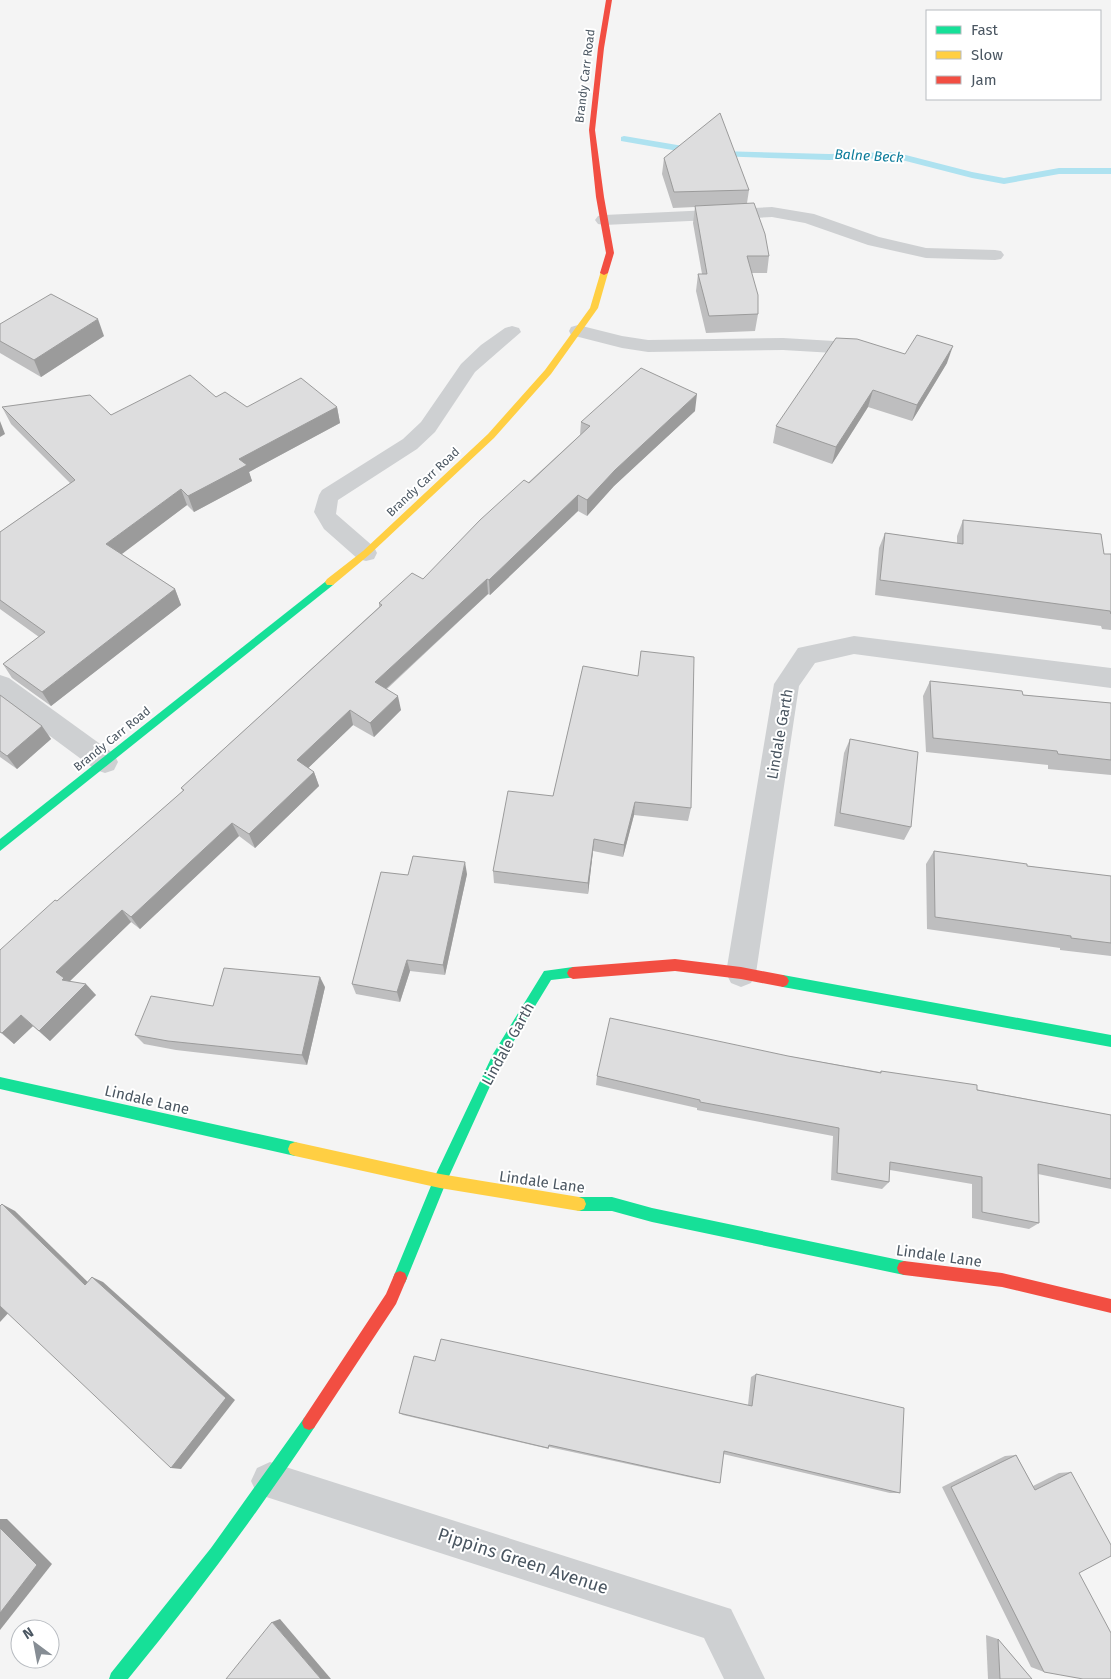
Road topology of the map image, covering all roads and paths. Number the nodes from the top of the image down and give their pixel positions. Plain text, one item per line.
1 (609, 0) edge
2 (604, 220) junction
3 (995, 255) dead end
4 (578, 331) junction
5 (512, 332) dead end
6 (851, 348) edge
7 (366, 553) junction
8 (1111, 678) edge
9 (0, 685) edge
10 (105, 762) junction
11 (0, 846) edge
12 (742, 973) junction
13 (1111, 1041) edge
14 (0, 1083) edge
15 (440, 1181) junction
16 (1111, 1306) edge
17 (270, 1481) junction
18 (117, 1679) edge
19 (745, 1679) edge

1 - 2 street, Brandy Carr Road
2 - 3 lane
2 - 4 street, Brandy Carr Road
4 - 6 lane
4 - 7 street, Brandy Carr Road
5 - 7 lane
7 - 10 street, Brandy Carr Road
8 - 12 street, Lindale Garth
9 - 10 street
10 - 11 street, Brandy Carr Road
12 - 13 street, Lindale Garth
12 - 15 street, Lindale Garth
14 - 15 street, Lindale Lane
15 - 16 street, Lindale Lane
15 - 17 street
17 - 18 street
17 - 19 street, Pippins Green Avenue

